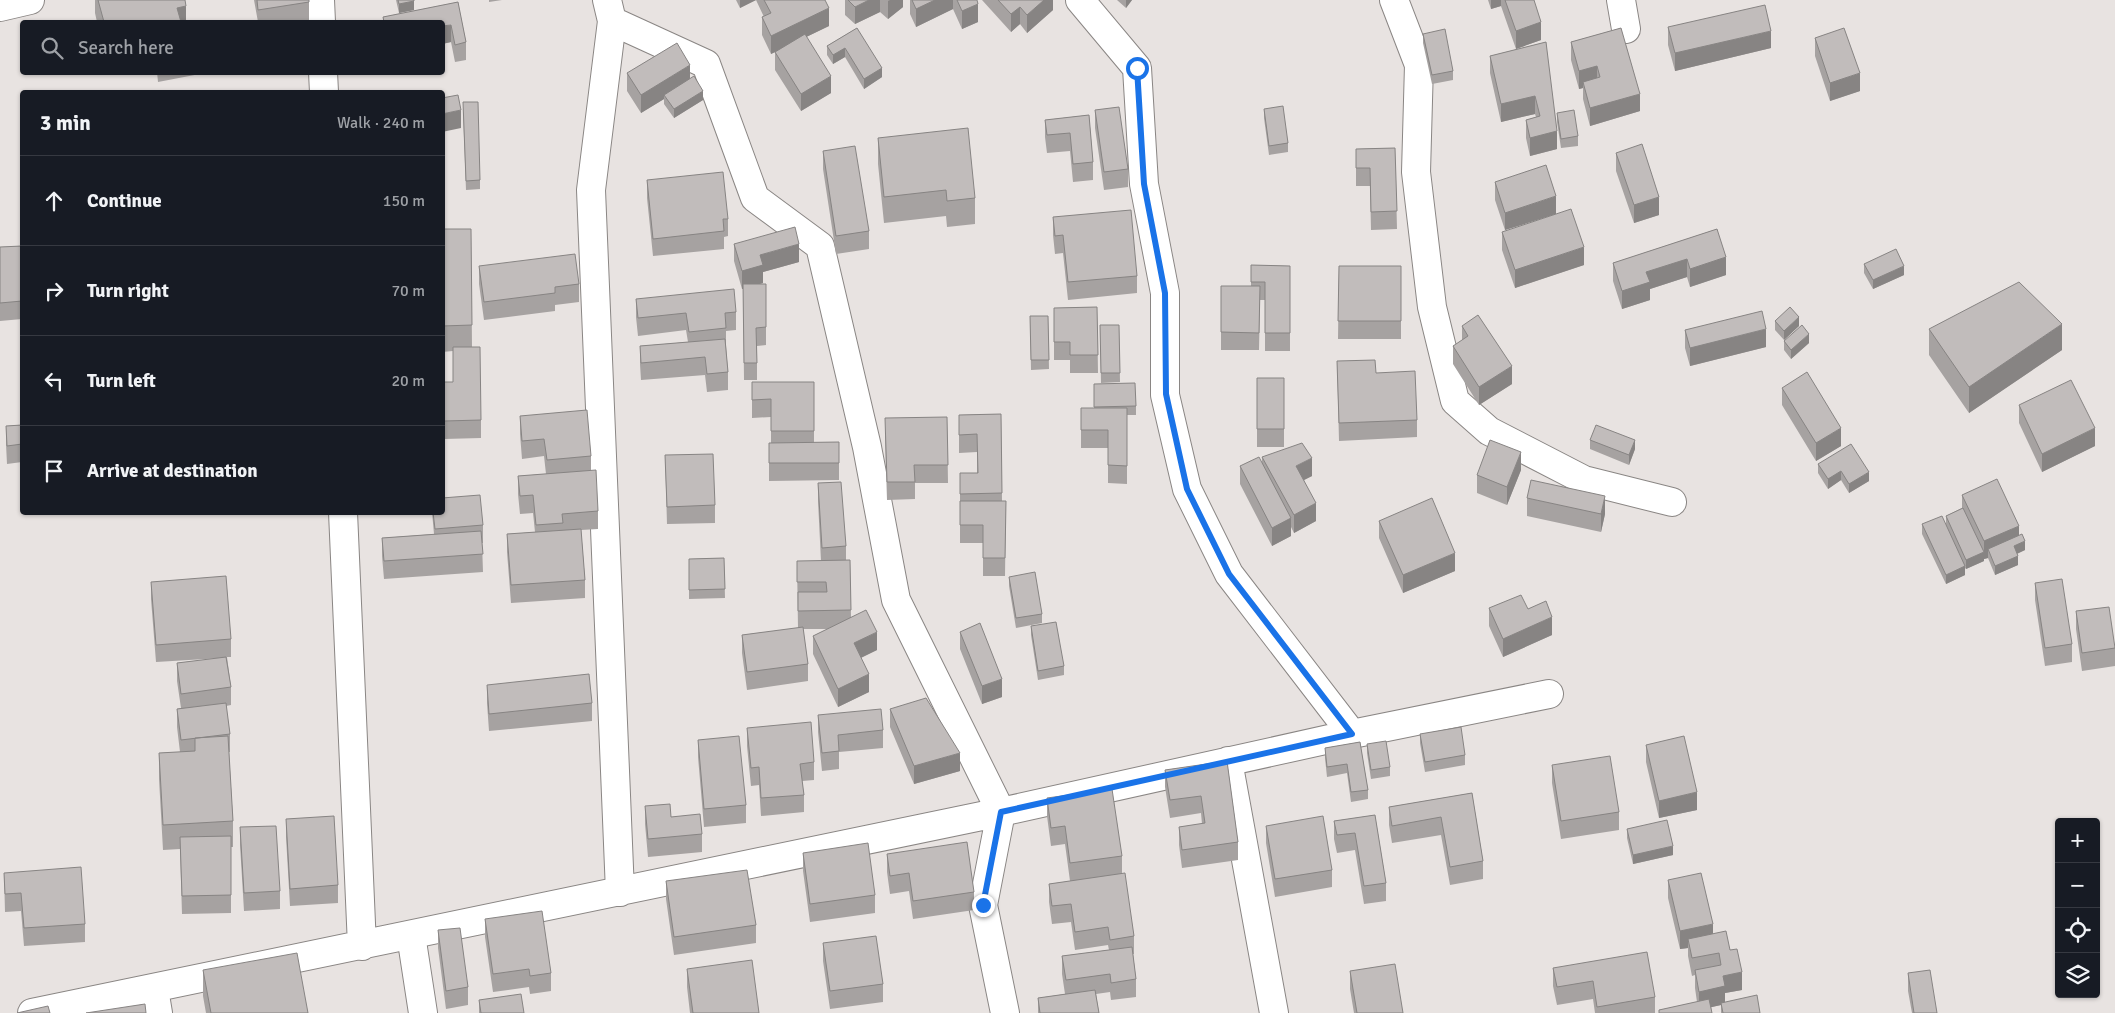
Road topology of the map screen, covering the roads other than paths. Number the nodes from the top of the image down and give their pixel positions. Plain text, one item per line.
1 (30, 0) edge
2 (320, 0) edge
3 (1080, 0) edge
4 (1394, 0) edge
5 (1620, 0) edge
6 (0, 7) edge
7 (609, 10) edge
8 (321, 20) edge
9 (1626, 29) dead end
10 (323, 75) edge
11 (324, 90) edge
12 (1672, 502) dead end
13 (343, 515) edge
14 (1549, 694) dead end
15 (1352, 734) junction
16 (1228, 761) junction
17 (1001, 812) junction
18 (620, 892) junction
19 (411, 935) junction
20 (362, 946) junction
21 (156, 1001) edge
22 (32, 1013) edge
23 (423, 1013) edge
24 (1005, 1013) edge
25 (1274, 1013) edge

1 - 6 street
2 - 8 street
3 - 15 street
4 - 12 street
5 - 9 street
7 - 17 street
7 - 18 street
10 - 11 street
13 - 20 street
14 - 15 street
15 - 16 street
16 - 17 street
16 - 25 street
17 - 18 street
17 - 24 street
18 - 19 street
19 - 20 street
19 - 23 street
20 - 21 street
21 - 22 street

